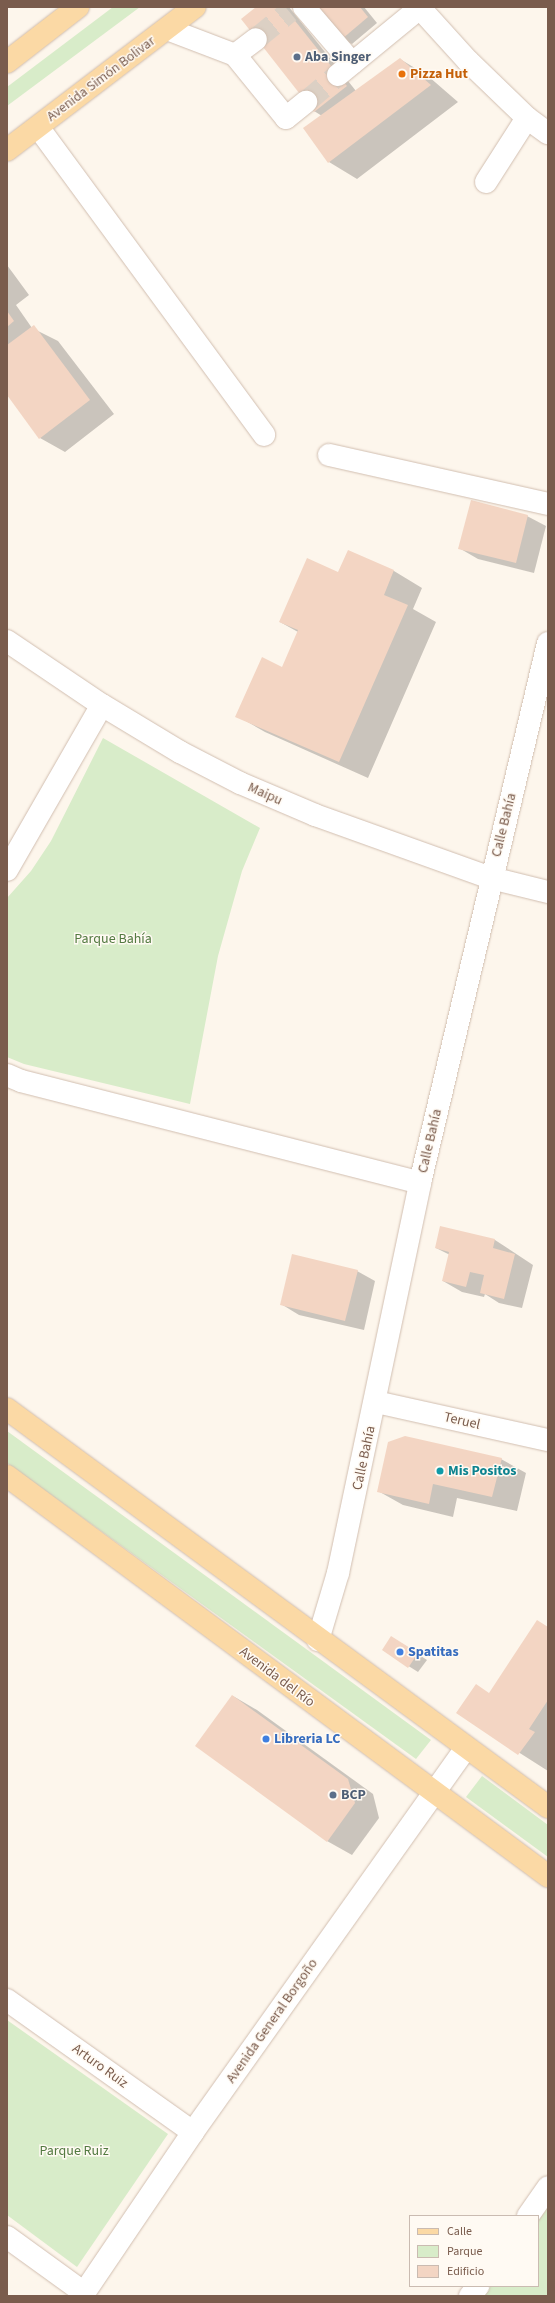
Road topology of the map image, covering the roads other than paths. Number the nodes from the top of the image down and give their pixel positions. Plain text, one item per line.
1 (195, 7) edge
2 (419, 8) edge
3 (296, 9) edge
4 (66, 10) edge
5 (167, 29) junction
6 (256, 39) tunnel mouth
7 (235, 55) junction
8 (7, 62) edge
9 (306, 102) tunnel mouth
10 (527, 118) junction
11 (38, 128) junction
12 (548, 133) edge
13 (7, 150) edge
14 (486, 182) dead end
15 (264, 435) dead end
16 (329, 455) dead end
17 (548, 504) edge
18 (7, 641) edge
19 (548, 643) edge
20 (102, 705) junction
21 (7, 870) edge
22 (491, 878) junction
23 (548, 892) edge
24 (7, 1075) edge
25 (420, 1183) junction
26 (376, 1402) junction
27 (7, 1409) edge
28 (548, 1440) edge
29 (7, 1476) edge
30 (318, 1640) junction
31 (466, 1748) junction
32 (434, 1793) junction
33 (548, 1807) edge
34 (548, 1876) edge
35 (7, 2000) edge
36 (193, 2132) junction
37 (548, 2188) edge
38 (529, 2215) edge
39 (7, 2237) edge
40 (477, 2287) edge
41 (83, 2294) edge
42 (470, 2296) edge

1 - 5 main road, Avenida Simón Bolivar
2 - 3 street
2 - 10 street
4 - 8 main road
5 - 7 street
5 - 11 main road, Avenida Simón Bolivar
6 - 7 street
7 - 9 street
10 - 12 street
10 - 14 street
11 - 13 main road, Avenida Simón Bolivar
11 - 15 street
16 - 17 street
18 - 20 street, Maipu
19 - 22 street, Calle Bahía
20 - 21 street
20 - 22 street, Maipu
22 - 23 street, Maipu
22 - 25 street, Calle Bahía
24 - 25 street
25 - 26 street, Calle Bahía
26 - 28 street, Teruel
26 - 30 street, Calle Bahía
27 - 30 main road
29 - 32 main road, Avenida del Río
30 - 31 main road
31 - 32 street, Avenida General Borgoño
31 - 33 main road
32 - 34 main road, Avenida del Río
32 - 36 street, Avenida General Borgoño
35 - 36 street, Arturo Ruiz
36 - 41 street, Avenida General Borgoño
37 - 38 street
39 - 41 street
40 - 42 street

